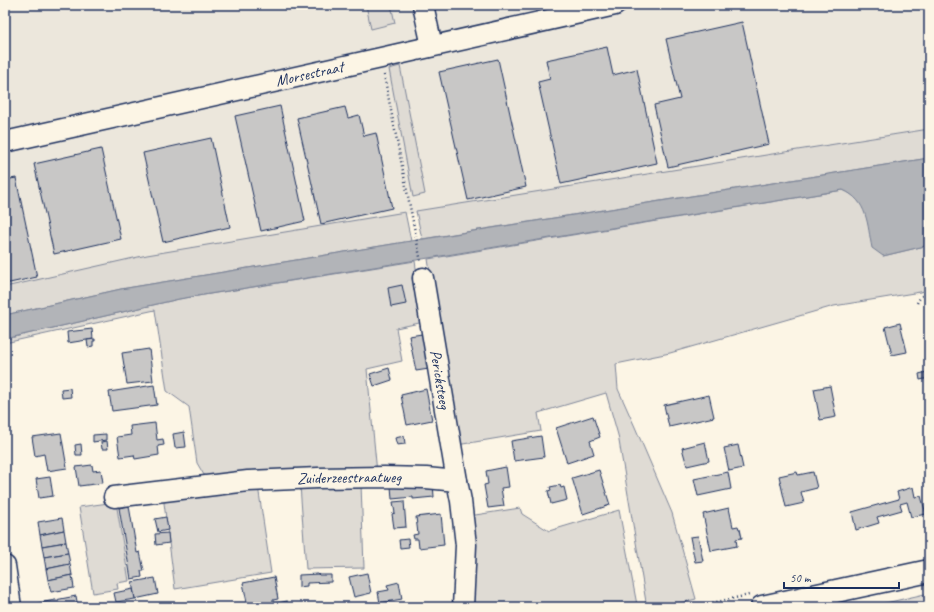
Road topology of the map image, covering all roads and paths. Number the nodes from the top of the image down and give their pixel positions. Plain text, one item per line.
1 (423, 5) edge
2 (615, 5) edge
3 (432, 46) junction
4 (381, 58) junction
5 (5, 142) edge
6 (422, 272) joint
7 (929, 292) edge
8 (917, 303) dead end
9 (457, 480) junction
10 (114, 497) dead end
11 (5, 566) edge
12 (929, 571) edge
13 (11, 607) edge
14 (463, 607) edge
15 (762, 607) edge

1 - 3 street
2 - 3 street, Morsestraat
3 - 4 street, Morsestraat
4 - 5 street, Morsestraat
4 - 6 path
6 - 9 street, Pericksteeg
7 - 8 path
9 - 10 street, Zuiderzeestraatweg
9 - 14 street
11 - 13 street
12 - 15 main road

